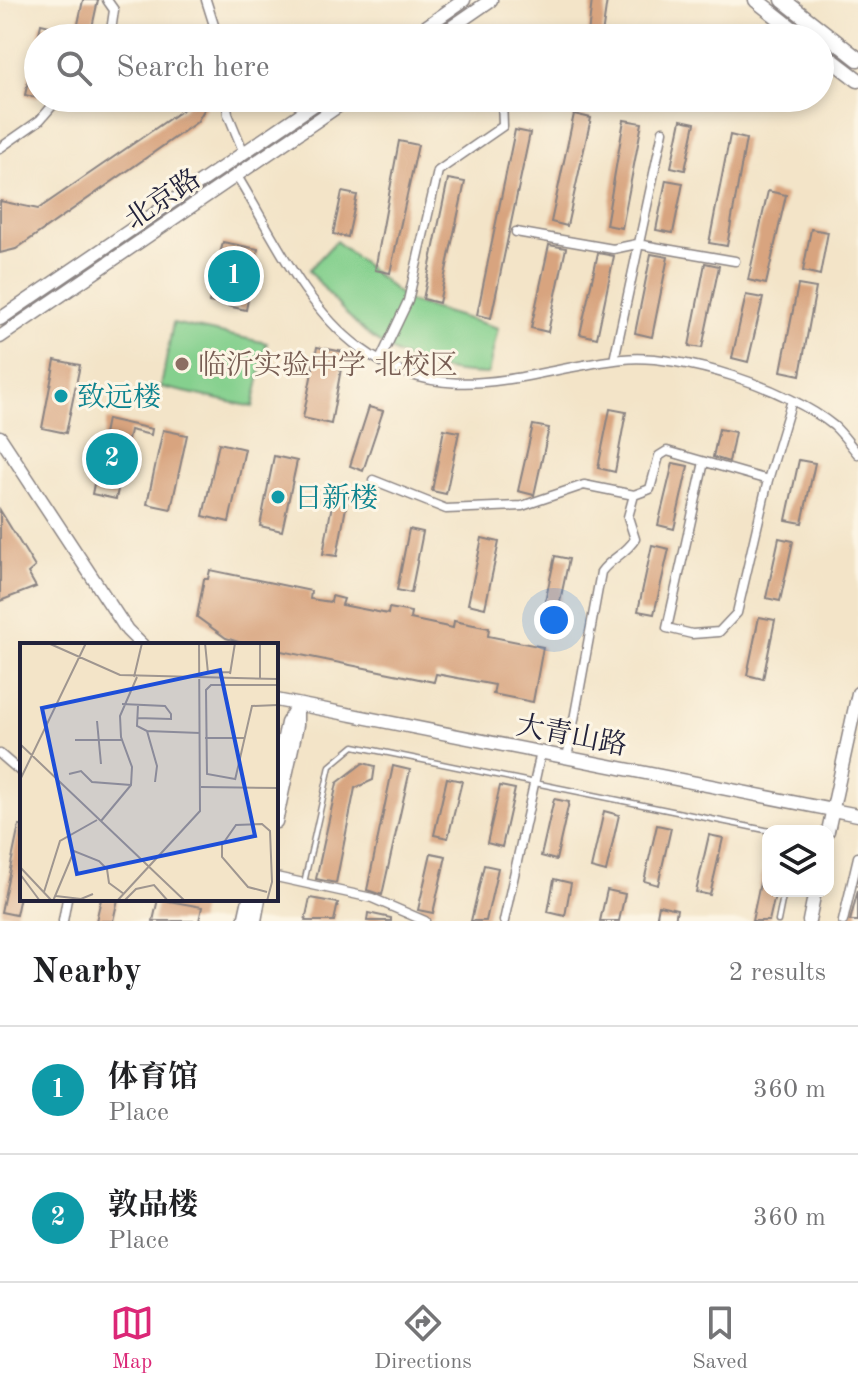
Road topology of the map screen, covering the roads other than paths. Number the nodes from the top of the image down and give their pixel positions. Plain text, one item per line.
1 (107, 0) edge
2 (206, 0) edge
3 (464, 0) edge
4 (491, 0) edge
5 (756, 0) edge
6 (783, 0) edge
7 (112, 24) edge
8 (214, 24) edge
9 (430, 24) edge
10 (456, 24) edge
11 (786, 24) edge
12 (814, 24) edge
13 (834, 40) edge
14 (858, 59) edge
15 (834, 62) edge
16 (858, 80) edge
17 (47, 112) edge
18 (228, 112) edge
19 (304, 112) edge
20 (330, 112) edge
21 (502, 112) edge
22 (663, 131) dead end
23 (0, 148) edge
24 (244, 153) junction
25 (237, 176) junction
26 (516, 232) dead end
27 (637, 244) junction
28 (735, 261) dead end
29 (0, 319) edge
30 (0, 337) edge
31 (380, 360) junction
32 (614, 360) junction
33 (792, 400) junction
34 (0, 437) edge
35 (858, 454) edge
36 (704, 462) junction
37 (373, 480) dead end
38 (768, 480) junction
39 (634, 495) junction
40 (140, 643) edge
41 (858, 693) edge
42 (278, 700) edge
43 (297, 705) junction
44 (541, 752) junction
45 (0, 754) edge
46 (567, 758) junction
47 (278, 766) edge
48 (20, 771) edge
49 (534, 783) junction
50 (832, 810) junction
51 (278, 813) edge
52 (858, 815) edge
53 (829, 825) edge
54 (762, 829) edge
55 (858, 857) edge
56 (278, 877) edge
57 (304, 883) junction
58 (783, 897) edge
59 (814, 897) edge
60 (67, 901) edge
61 (249, 901) edge
62 (259, 901) edge
63 (63, 921) edge
64 (244, 921) edge
65 (255, 921) edge
66 (425, 921) edge
67 (504, 921) edge
68 (778, 921) edge
69 (809, 921) edge
70 (843, 921) edge

1 - 7 street
2 - 8 street
3 - 9 main road
4 - 10 main road
5 - 11 main road
6 - 12 main road
13 - 14 main road
15 - 16 main road
17 - 23 street
18 - 24 street
19 - 24 main road, 北京路
20 - 25 main road, 北京路
21 - 31 street
22 - 27 street
24 - 29 main road, 北京路
25 - 30 main road, 北京路
25 - 31 street
26 - 27 street
27 - 28 street
27 - 32 street
31 - 32 street
32 - 33 street
33 - 35 street
33 - 38 street
34 - 40 main road
36 - 38 street
36 - 38 street
36 - 39 street
37 - 39 street
39 - 46 street
41 - 50 main road
42 - 43 main road, 大青山路
43 - 44 main road, 大青山路
43 - 47 main road
43 - 51 main road
44 - 46 main road, 大青山路
44 - 49 street
45 - 48 street
46 - 50 main road, 大青山路
49 - 54 lane
49 - 57 lane
49 - 67 street
50 - 52 main road, 大青山路
50 - 53 main road
55 - 70 street
56 - 57 street
57 - 66 street
58 - 68 lane
59 - 69 main road
60 - 63 street
61 - 64 main road
62 - 65 main road

